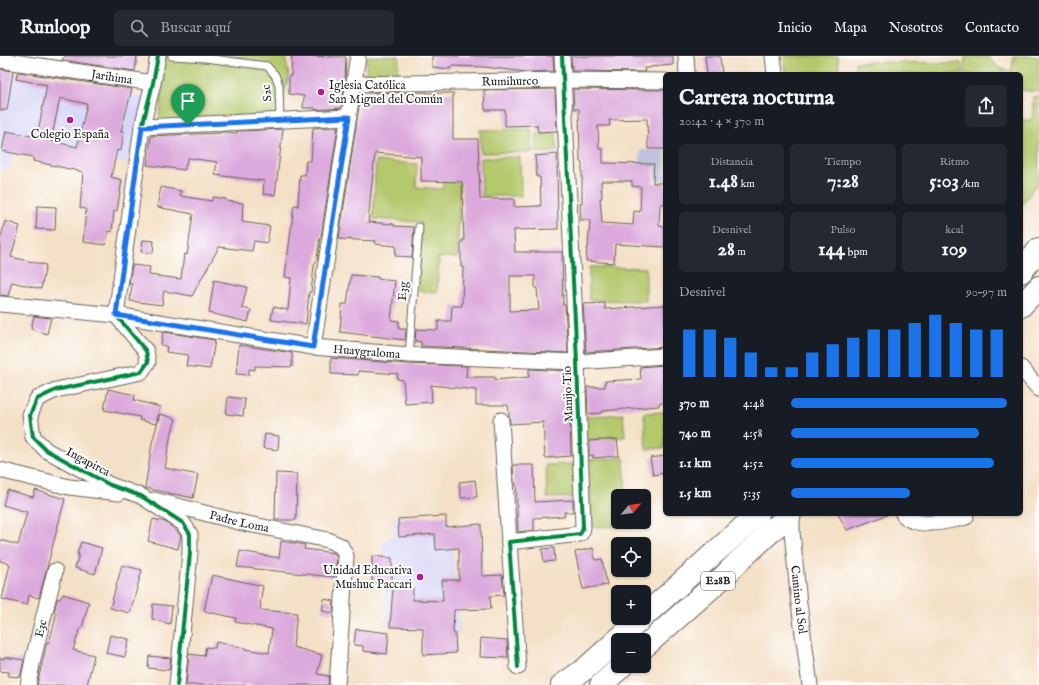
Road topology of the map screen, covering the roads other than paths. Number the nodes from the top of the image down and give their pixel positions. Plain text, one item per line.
1 (158, 56) edge
2 (172, 56) edge
3 (358, 56) edge
4 (562, 56) edge
5 (686, 56) edge
6 (773, 56) edge
7 (0, 60) edge
8 (687, 72) edge
9 (775, 72) edge
10 (562, 80) junction
11 (663, 81) edge
12 (153, 83) junction
13 (354, 84) junction
14 (349, 117) junction
15 (280, 120) junction
16 (142, 127) junction
17 (419, 227) dead end
18 (1039, 249) edge
19 (1023, 269) edge
20 (1039, 287) edge
21 (0, 304) edge
22 (1023, 304) edge
23 (116, 315) junction
24 (313, 347) junction
25 (409, 355) junction
26 (663, 356) edge
27 (577, 362) junction
28 (1023, 370) edge
29 (1039, 389) edge
30 (501, 420) dead end
31 (0, 470) edge
32 (141, 496) junction
33 (756, 516) edge
34 (789, 516) edge
35 (791, 516) edge
36 (905, 516) edge
37 (966, 517) dead end
38 (509, 542) junction
39 (55, 572) dead end
40 (651, 610) edge
41 (634, 625) edge
42 (651, 641) edge
43 (518, 667) dead end
44 (614, 673) edge
45 (28, 685) edge
46 (177, 685) edge
47 (337, 685) edge
48 (562, 685) edge
49 (601, 685) edge
50 (810, 685) edge

1 - 12 street
2 - 15 lane, S2c
3 - 13 street
4 - 10 street, Manijo Tio
5 - 8 street
6 - 9 street
7 - 12 street, Jarihima
10 - 11 street, Rumihurco
10 - 13 street, Rumihurco
10 - 27 street, Manijo Tio
12 - 16 street
13 - 14 street
14 - 15 street
14 - 24 street
15 - 16 street
16 - 23 street
17 - 25 lane, E3g
18 - 19 highway
20 - 22 highway
21 - 23 street, Huaygraloma
23 - 24 street, Huaygraloma
23 - 32 street, Ingapirca
24 - 25 street, Huaygraloma
25 - 27 street, Huaygraloma
26 - 27 street, Huaygraloma
27 - 38 street, Manijo Tio
28 - 29 street
30 - 38 street
31 - 32 street, Padre Loma
32 - 46 street, Ingapirca
32 - 47 street, Padre Loma
33 - 40 highway, E28B
34 - 42 highway, E28B
35 - 50 street, Camino al Sol
36 - 37 street
38 - 43 street
39 - 45 street, E3c
41 - 48 highway, E28B
44 - 49 highway

